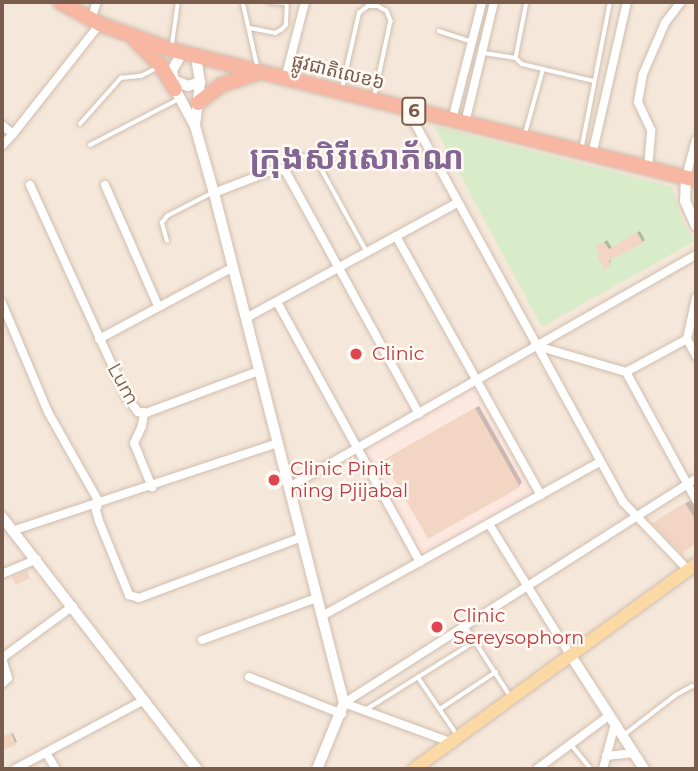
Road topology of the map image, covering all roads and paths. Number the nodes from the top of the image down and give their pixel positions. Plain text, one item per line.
1 (60, 2) edge
2 (97, 2) edge
3 (178, 2) edge
4 (243, 2) edge
5 (270, 2) edge
6 (287, 2) edge
7 (305, 2) edge
8 (482, 2) edge
9 (494, 2) edge
10 (527, 2) edge
11 (610, 2) edge
12 (627, 2) edge
13 (681, 2) edge
14 (95, 22) junction
15 (250, 29) junction
16 (439, 31) dead end
17 (133, 37) junction
18 (472, 42) junction
19 (482, 52) junction
20 (183, 53) junction
21 (516, 58) junction
22 (160, 66) junction
23 (544, 69) junction
24 (259, 72) junction
25 (285, 79) junction
26 (594, 80) junction
27 (200, 82) junction
28 (176, 89) junction
29 (340, 93) junction
30 (374, 101) junction
31 (198, 103) junction
32 (407, 109) junction
33 (458, 122) junction
34 (80, 124) dead end
35 (2, 125) edge
36 (195, 126) junction
37 (13, 134) junction
38 (523, 138) junction
39 (696, 141) edge
40 (90, 145) dead end
41 (2, 146) edge
42 (586, 153) junction
43 (282, 168) junction
44 (648, 168) junction
45 (691, 179) edge
46 (105, 185) dead end
47 (30, 186) dead end
48 (214, 193) junction
49 (457, 203) junction
50 (696, 224) edge
51 (396, 236) junction
52 (167, 241) dead end
53 (367, 252) junction
54 (696, 255) edge
55 (233, 267) junction
56 (338, 267) junction
57 (696, 298) edge
58 (276, 302) junction
59 (2, 303) edge
60 (158, 306) junction
61 (246, 318) junction
62 (99, 339) junction
63 (687, 339) junction
64 (537, 346) junction
65 (696, 356) edge
66 (259, 371) junction
67 (626, 372) junction
68 (478, 380) junction
69 (144, 412) junction
70 (419, 414) junction
71 (278, 443) junction
72 (357, 449) junction
73 (600, 462) junction
74 (696, 478) edge
75 (687, 485) junction
76 (152, 487) junction
77 (289, 487) junction
78 (541, 495) junction
79 (696, 500) edge
80 (99, 502) junction
81 (2, 517) edge
82 (637, 517) junction
83 (489, 523) junction
84 (12, 531) junction
85 (302, 537) junction
86 (37, 559) junction
87 (420, 562) junction
88 (693, 567) edge
89 (2, 574) edge
90 (526, 586) junction
91 (317, 598) junction
92 (73, 606) junction
93 (322, 616) junction
94 (465, 625) junction
95 (202, 640) dead end
96 (476, 641) junction
97 (570, 656) junction
98 (496, 672) junction
99 (249, 677) dead end
100 (418, 677) junction
101 (2, 684) edge
102 (696, 687) edge
103 (512, 699) junction
104 (144, 700) junction
105 (343, 708) junction
106 (440, 709) junction
107 (365, 710) junction
108 (612, 720) junction
109 (623, 737) junction
110 (456, 740) junction
111 (572, 744) junction
112 (46, 753) junction
113 (634, 753) junction
114 (606, 756) junction
115 (15, 769) edge
116 (56, 769) edge
117 (197, 769) edge
118 (317, 769) edge
119 (414, 769) edge
120 (537, 769) edge
121 (589, 769) edge
122 (603, 769) edge
123 (644, 769) edge

1 - 14 highway, ផ្លូវជាតិលេខ៦ / 6
2 - 14 street
3 - 20 lane
4 - 15 lane
5 - 6 lane
6 - 15 lane
7 - 25 street
8 - 18 street
9 - 19 street
10 - 21 lane
11 - 26 lane
12 - 42 street
13 - 44 street
14 - 17 highway, ផ្លូវជាតិលេខ៦ / 6
14 - 37 street
15 - 24 lane
16 - 18 lane
17 - 20 highway, ផ្លូវជាតិលេខ៦ / 6
17 - 22 highway
18 - 33 street
19 - 21 lane
19 - 33 street
20 - 24 highway, ផ្លូវជាតិលេខ៦ / 6
20 - 27 main road
20 - 28 main road
21 - 23 lane
22 - 28 highway
22 - 34 lane
23 - 26 lane
23 - 38 lane
24 - 25 highway, ផ្លូវជាតិលេខ៦ / 6
24 - 31 highway
25 - 29 highway, ផ្លូវជាតិលេខ៦ / 6
26 - 42 lane
27 - 28 main road
27 - 31 main road
28 - 36 main road
28 - 40 lane
29 - 30 highway, ផ្លូវជាតិលេខ៦ / 6
29 - 30 lane
30 - 32 highway, ផ្លូវជាតិលេខ៦ / 6
31 - 36 main road
32 - 33 highway, ផ្លូវជាតិលេខ៦ / 6
32 - 49 street
33 - 38 highway, ផ្លូវជាតិលេខ៦ / 6
35 - 37 street
36 - 48 main road
37 - 41 street
38 - 42 highway, ផ្លូវជាតិលេខ៦ / 6
39 - 45 street
42 - 44 highway, ផ្លូវជាតិលេខ៦ / 6
43 - 48 street
43 - 53 lane
43 - 56 street
44 - 45 highway, ផ្លូវជាតិលេខ៦ / 6
45 - 50 main road
46 - 60 street
47 - 62 street, Lum
48 - 52 lane
48 - 55 main road
49 - 51 street
49 - 64 street
51 - 53 street
51 - 68 street
53 - 56 street
54 - 64 street
55 - 60 street
55 - 61 main road
56 - 58 street
56 - 70 street
57 - 63 street
58 - 61 street
58 - 72 street
59 - 80 street
60 - 62 street
61 - 66 main road
62 - 69 street, Lum
63 - 65 street
63 - 67 street
64 - 67 street
64 - 68 street
64 - 73 street
66 - 69 street, Lum
66 - 71 main road
67 - 75 street
68 - 70 street
68 - 78 street
69 - 76 street
70 - 72 street
71 - 76 street
71 - 77 main road
72 - 77 street
72 - 87 street
73 - 78 street
73 - 82 street
74 - 75 street
75 - 79 street
75 - 82 street
76 - 80 street
77 - 85 main road
78 - 83 street
80 - 84 street
80 - 85 street
81 - 84 main road
82 - 88 street
82 - 90 street
83 - 87 street
83 - 90 street
84 - 86 main road
85 - 91 main road
86 - 89 street
86 - 92 main road
87 - 93 street
88 - 97 main road
90 - 94 street
90 - 97 street
91 - 93 main road
91 - 95 street
92 - 101 street
92 - 104 main road
93 - 105 main road
94 - 96 lane
94 - 105 street
96 - 98 lane
96 - 100 lane
97 - 103 main road
97 - 108 main road
98 - 103 lane
98 - 106 lane
99 - 105 street
100 - 106 lane
100 - 107 lane
102 - 109 lane
103 - 110 main road
104 - 112 street
104 - 117 main road
105 - 107 street
105 - 118 main road
106 - 110 lane
107 - 110 street
108 - 109 main road
108 - 111 street
108 - 114 street
109 - 113 main road
110 - 119 main road
111 - 120 street
111 - 121 lane
112 - 115 street
112 - 116 street
113 - 114 street
113 - 123 main road
114 - 122 street

